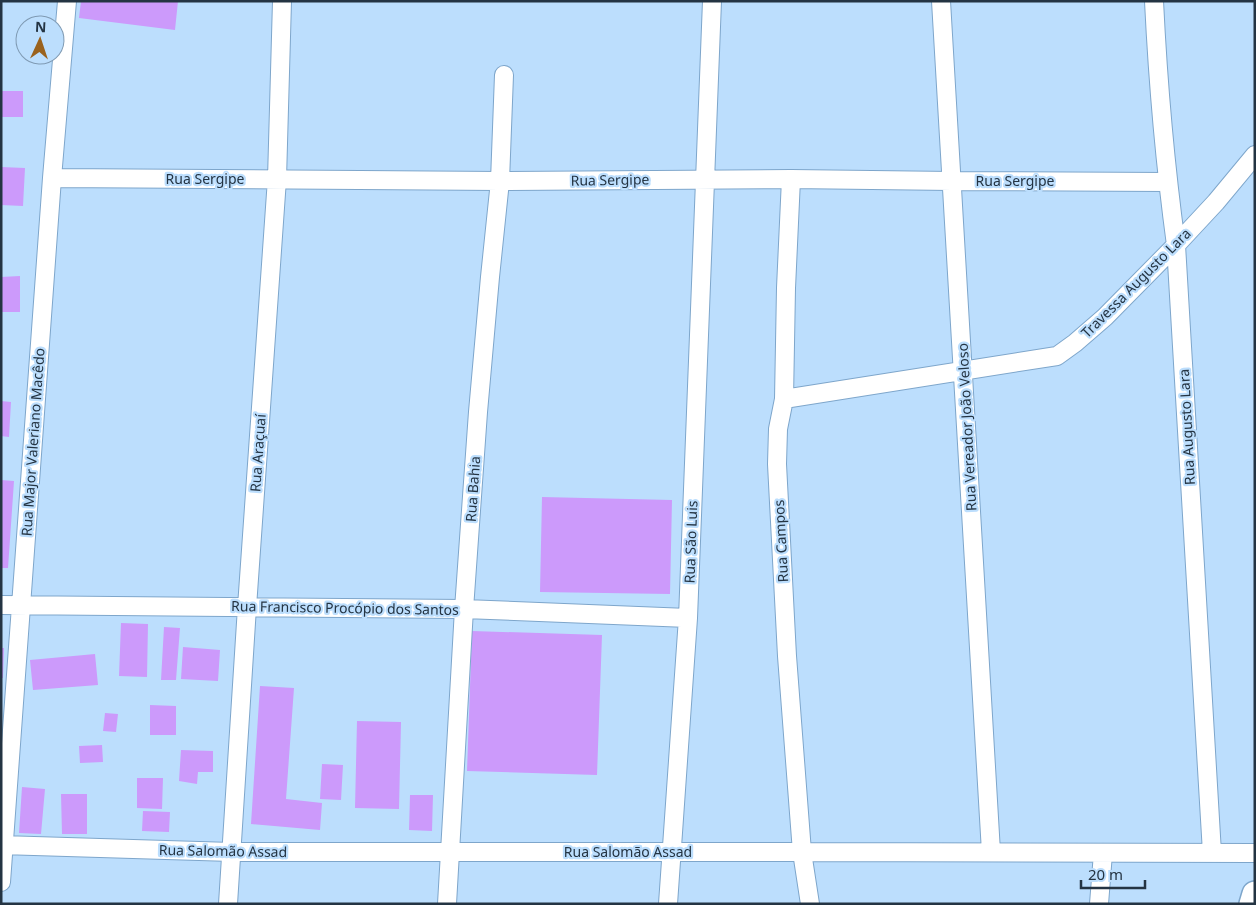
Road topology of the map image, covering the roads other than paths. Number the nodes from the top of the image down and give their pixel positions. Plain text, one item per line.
1 (67, 1) edge
2 (282, 1) edge
3 (712, 1) edge
4 (941, 1) edge
5 (1154, 1) edge
6 (504, 74) dead end
7 (1255, 156) edge
8 (52, 178) junction
9 (791, 178) junction
10 (277, 179) junction
11 (706, 179) junction
12 (500, 181) junction
13 (952, 181) junction
14 (1168, 182) junction
15 (1176, 245) junction
16 (963, 371) junction
17 (784, 399) junction
18 (1, 605) edge
19 (22, 605) junction
20 (247, 607) junction
21 (464, 609) junction
22 (688, 618) junction
23 (3, 846) edge
24 (232, 852) junction
25 (450, 852) junction
26 (671, 852) junction
27 (802, 852) junction
28 (991, 852) junction
29 (1103, 853) junction
30 (1212, 853) junction
31 (1255, 853) edge
32 (1, 882) edge
33 (1255, 894) edge
34 (228, 904) edge
35 (447, 904) edge
36 (668, 904) edge
37 (810, 904) edge
38 (1098, 904) edge
39 (1252, 904) edge

1 - 8 street, Rua Major Valeriano Macêdo
2 - 10 street, Rua Araçuaí
3 - 11 street, Rua São Luis
4 - 13 street, Rua Vereador João Veloso
5 - 14 street, Rua Augusto Lara
6 - 12 street, Rua Bahia
7 - 15 street, Travessa Augusto Lara
8 - 10 street, Rua Sergipe
8 - 19 street, Rua Major Valeriano Macêdo
9 - 11 street, Rua Sergipe
9 - 13 street, Rua Sergipe
9 - 17 street, Rua Campos
10 - 12 street, Rua Sergipe
10 - 20 street, Rua Araçuaí
11 - 12 street, Rua Sergipe
11 - 22 street, Rua São Luis
12 - 21 street, Rua Bahia
13 - 14 street, Rua Sergipe
13 - 16 street, Rua Vereador João Veloso
14 - 15 street, Rua Augusto Lara
15 - 16 street, Travessa Augusto Lara
15 - 30 street, Rua Augusto Lara
16 - 17 street, Travessa Augusto Lara
16 - 28 street, Rua Vereador João Veloso
17 - 27 street, Rua Campos
18 - 19 street, Rua Francisco Procópio dos Santos
19 - 20 street, Rua Francisco Procópio dos Santos
19 - 23 street, Rua Major Valeriano Macêdo
20 - 21 street, Rua Francisco Procópio dos Santos
20 - 24 street, Rua Araçuaí
21 - 22 street, Rua Francisco Procópio dos Santos
21 - 25 street, Rua Bahia
22 - 26 street, Rua São Luis
23 - 24 street, Rua Salomão Assad
23 - 32 street, Rua Major Valeriano Macêdo
24 - 25 street, Rua Salomão Assad
24 - 34 street, Rua Araçuaí
25 - 26 street, Rua Salomão Assad
25 - 35 street, Rua Bahia
26 - 27 street, Rua Salomão Assad
26 - 36 street, Rua São Luis
27 - 28 street, Rua Salomão Assad
27 - 37 street, Rua Campos
28 - 29 street, Rua Salomão Assad
29 - 30 street, Rua Salomão Assad
29 - 38 street
30 - 31 street, Rua Salomão Assad
33 - 39 street

